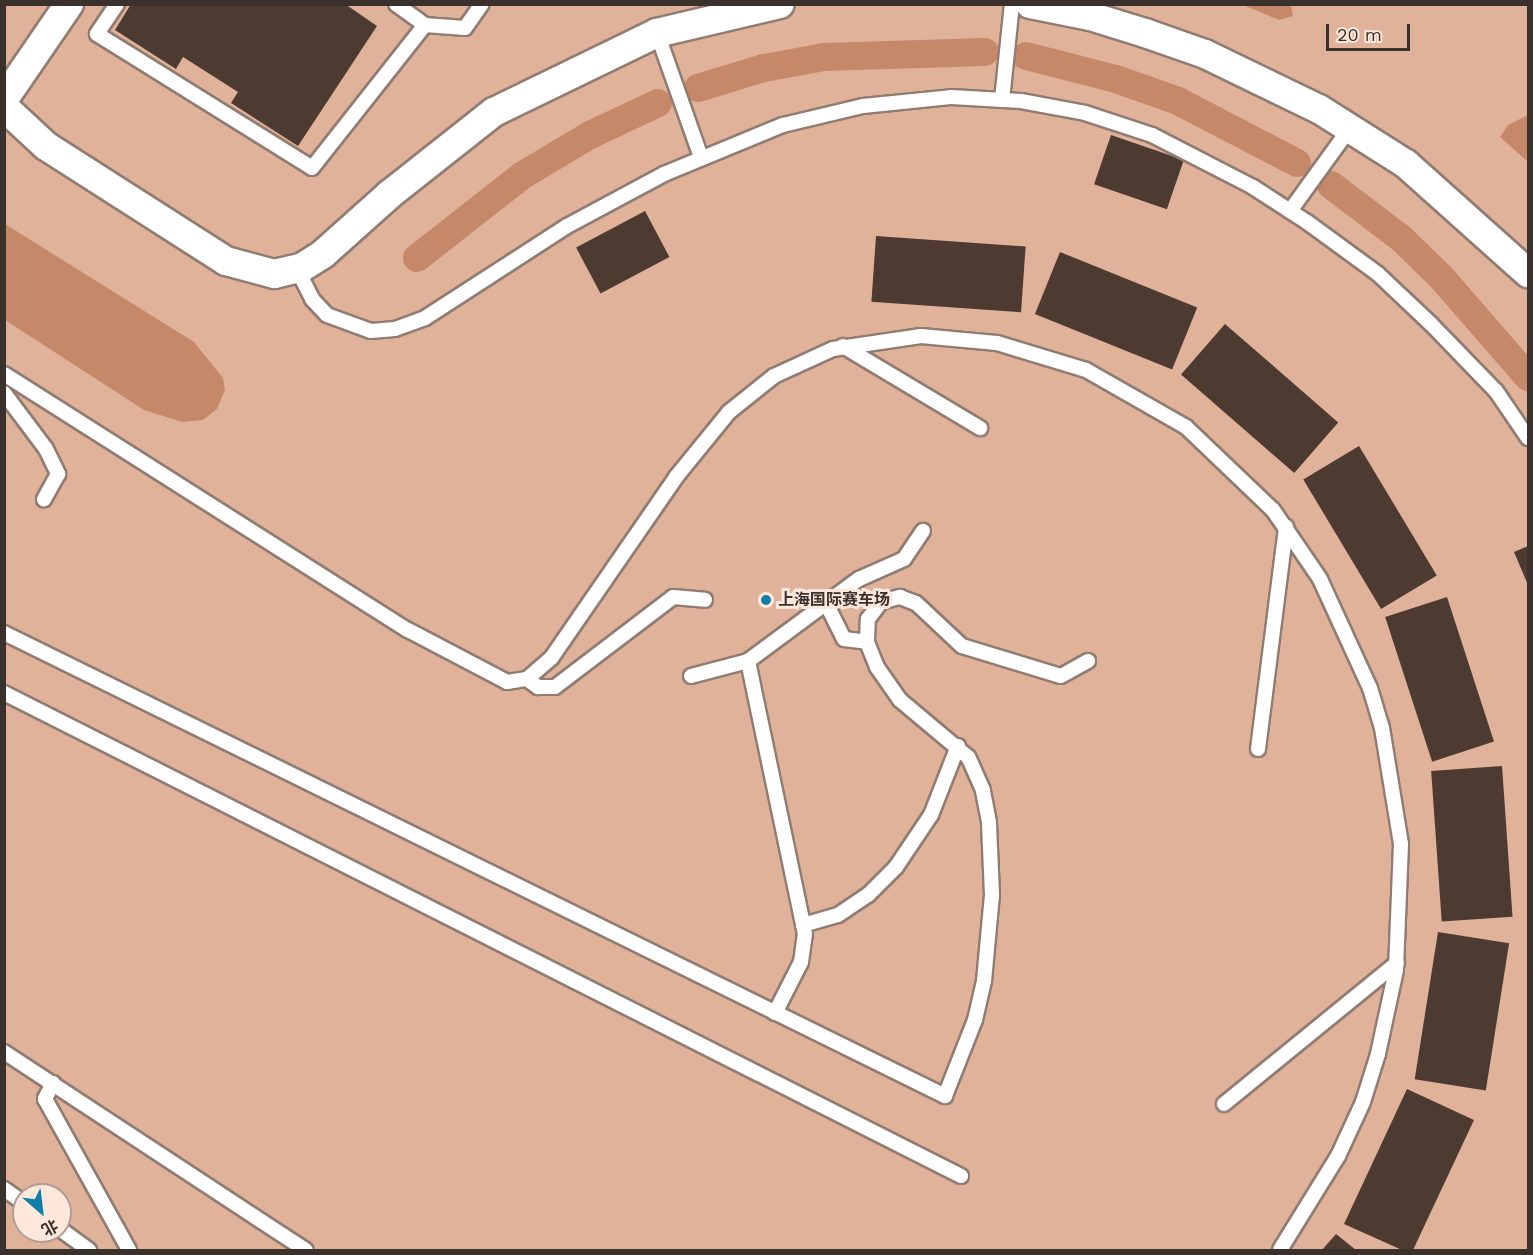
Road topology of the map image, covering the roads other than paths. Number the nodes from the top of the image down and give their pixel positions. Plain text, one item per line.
1 (69, 4) edge
2 (117, 4) edge
3 (396, 4) edge
4 (482, 4) edge
5 (780, 4) edge
6 (1012, 4) edge
7 (1030, 4) edge
8 (425, 25) junction
9 (657, 33) junction
10 (4, 99) edge
11 (1002, 100) junction
12 (4, 107) edge
13 (1350, 128) junction
14 (701, 157) junction
15 (1290, 211) junction
16 (297, 269) junction
17 (1528, 273) edge
18 (843, 346) junction
19 (4, 374) edge
20 (4, 393) edge
21 (1524, 422) edge
22 (980, 428) dead end
23 (1528, 438) edge
24 (44, 499) dead end
25 (1286, 526) junction
26 (923, 531) dead end
27 (705, 600) dead end
28 (826, 603) junction
29 (4, 633) edge
30 (867, 642) junction
31 (748, 661) junction
32 (1088, 661) dead end
33 (691, 676) dead end
34 (527, 679) junction
35 (4, 693) edge
36 (958, 746) junction
37 (1258, 749) dead end
38 (804, 926) junction
39 (1396, 963) junction
40 (775, 1013) junction
41 (4, 1052) edge
42 (53, 1083) junction
43 (1224, 1104) dead end
44 (961, 1176) dead end
45 (72, 1238) edge
46 (89, 1251) edge
47 (129, 1251) edge
48 (306, 1251) edge
49 (1280, 1251) edge

1 - 10 street
2 - 8 lane
3 - 8 lane
4 - 8 lane
5 - 9 street
6 - 11 lane
7 - 13 street
9 - 14 lane
9 - 16 street
11 - 14 lane
11 - 15 lane
12 - 16 street
13 - 15 lane
13 - 17 street
14 - 16 lane
15 - 21 lane
18 - 22 lane
18 - 25 lane
18 - 34 lane
19 - 34 lane
20 - 24 lane
21 - 23 lane
25 - 37 lane
25 - 39 lane
26 - 28 lane
27 - 34 lane
28 - 30 lane
28 - 31 lane
29 - 40 lane
30 - 32 lane
30 - 36 lane
31 - 33 lane
31 - 38 lane
35 - 44 lane
36 - 38 lane
36 - 40 lane
38 - 40 lane
39 - 43 lane
39 - 49 lane
41 - 42 lane
42 - 47 lane
42 - 48 lane
45 - 46 lane

